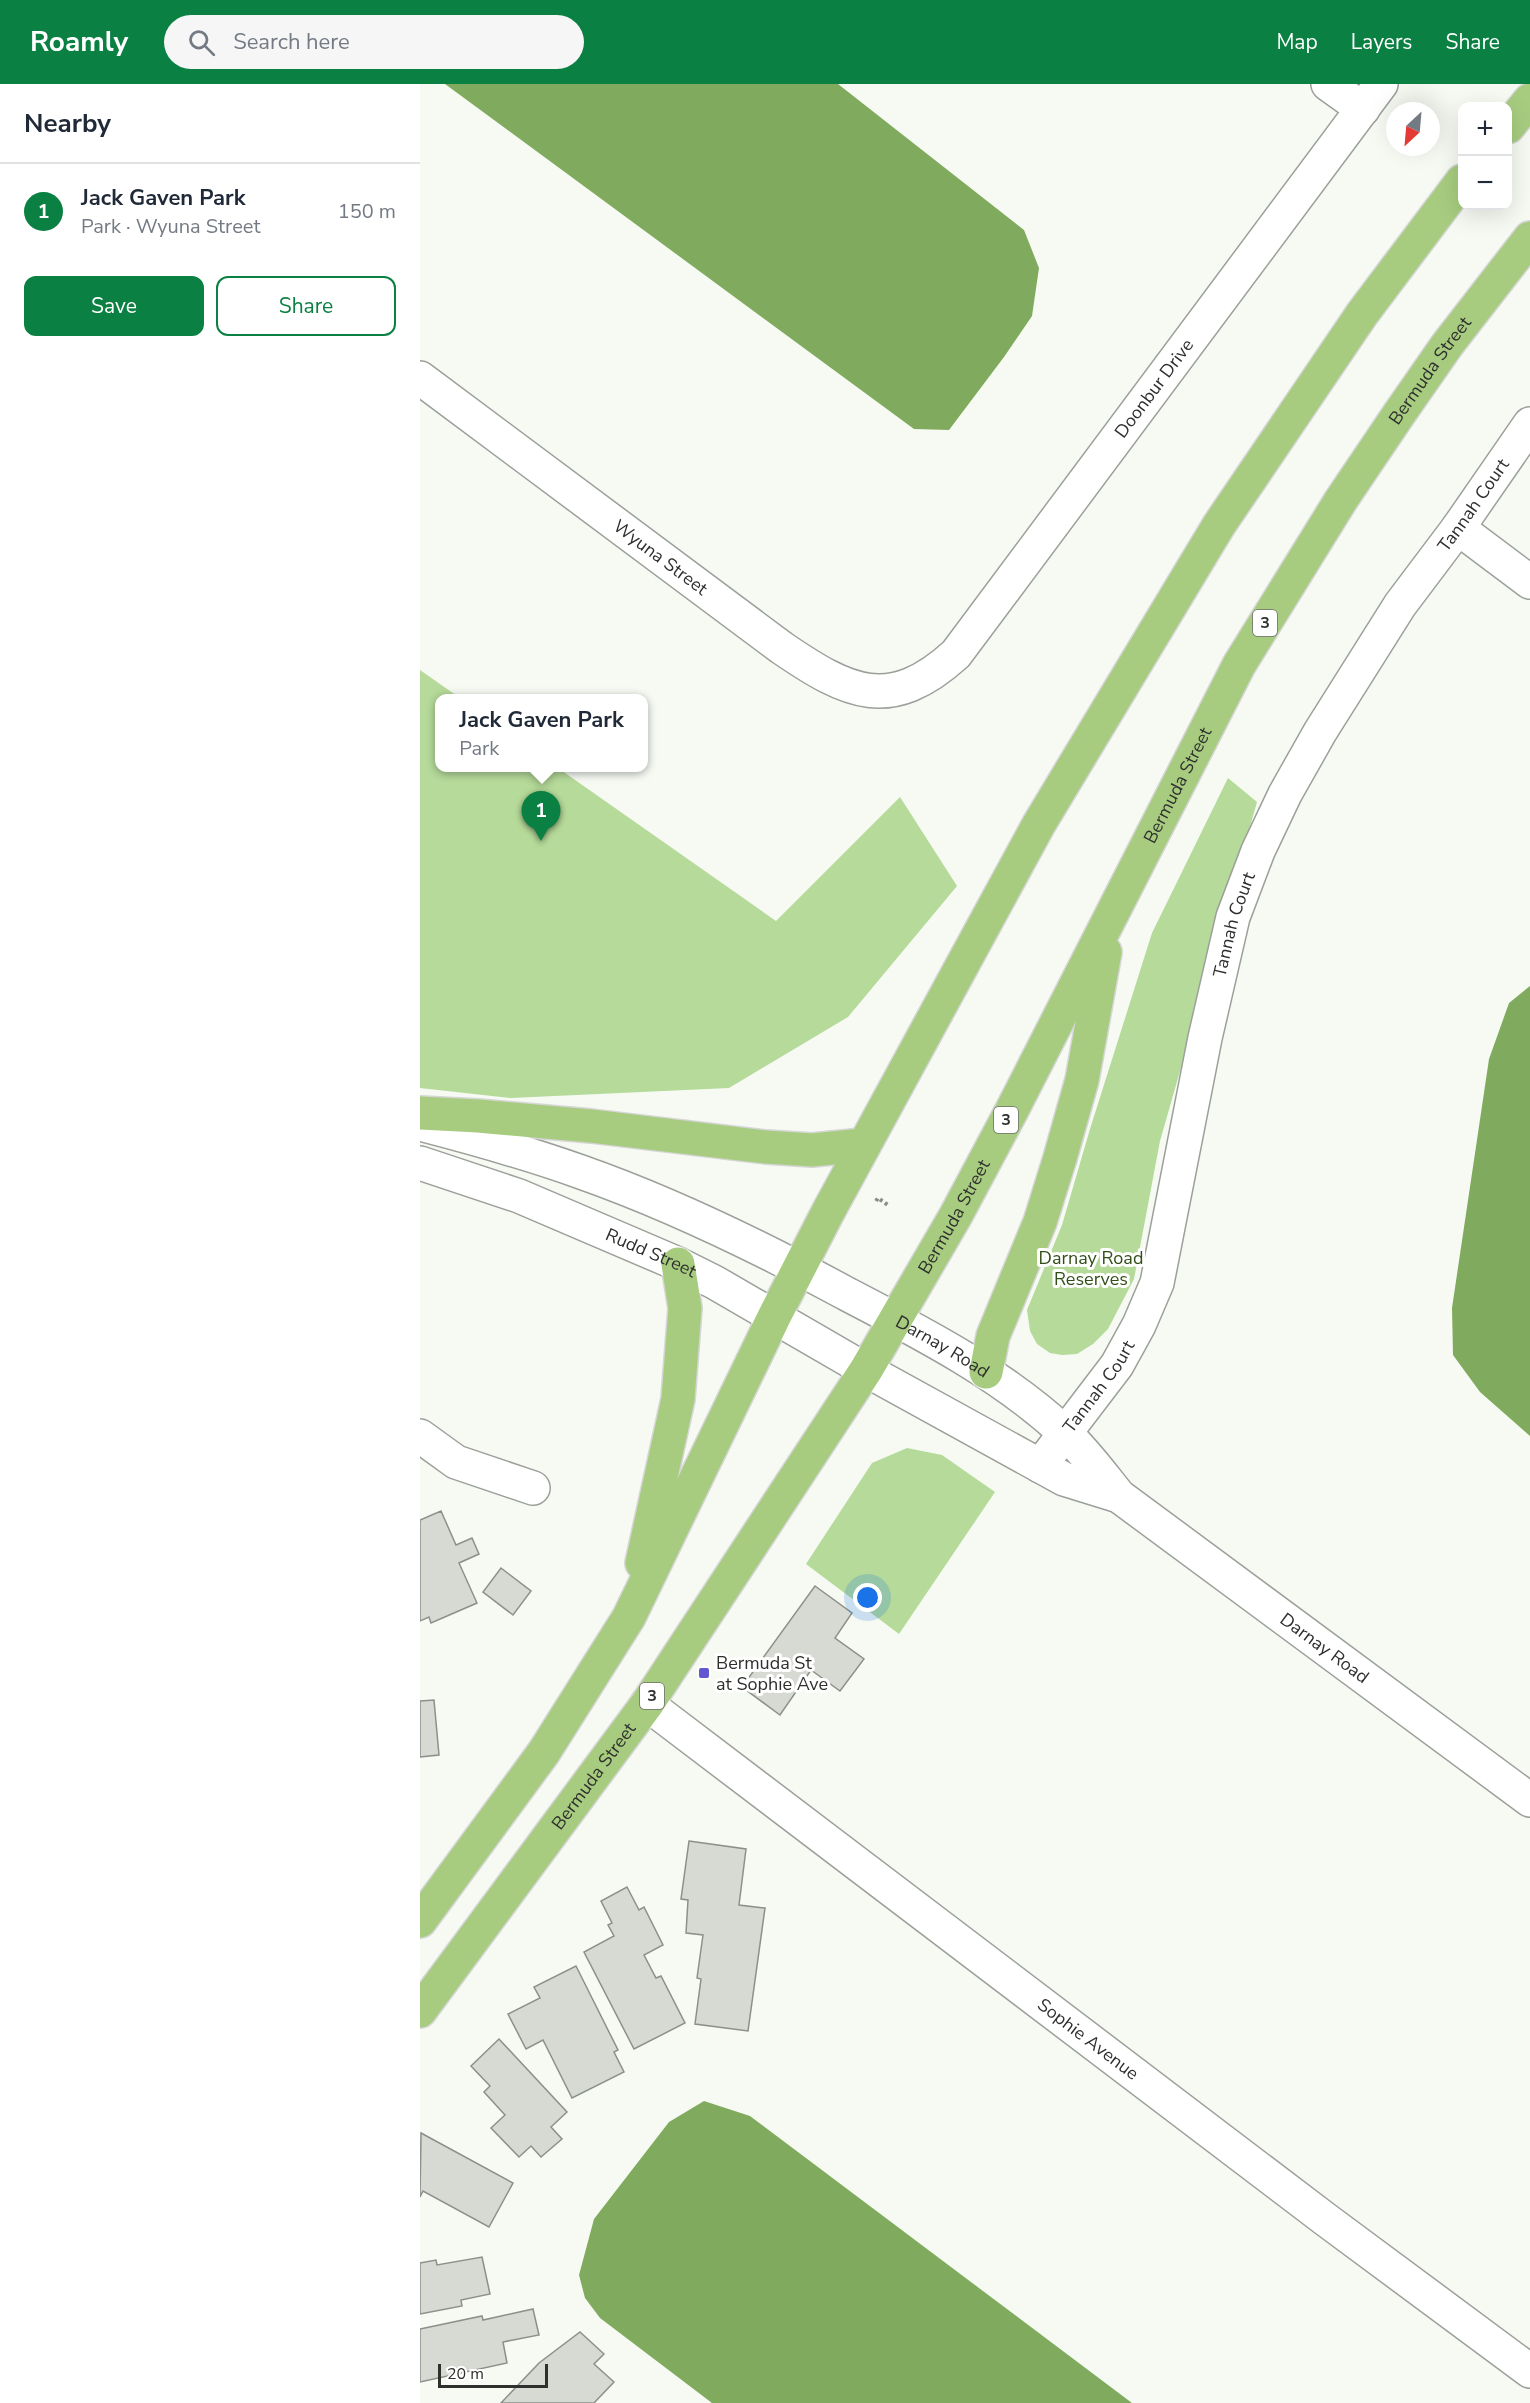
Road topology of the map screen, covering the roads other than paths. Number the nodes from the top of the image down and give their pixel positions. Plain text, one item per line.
1 (1328, 84) edge
2 (1372, 97) edge
3 (1530, 100) edge
4 (1512, 122) edge
5 (1458, 187) edge
6 (1530, 238) edge
7 (420, 378) edge
8 (1530, 424) edge
9 (1458, 528) junction
10 (1530, 582) edge
11 (917, 682) joint
12 (1111, 917) junction
13 (420, 1113) edge
14 (420, 1124) edge
15 (863, 1145) junction
16 (420, 1163) edge
17 (678, 1264) junction
18 (800, 1268) junction
19 (774, 1317) junction
20 (896, 1320) junction
21 (866, 1370) junction
22 (986, 1372) junction
23 (1065, 1433) junction
24 (420, 1436) edge
25 (1040, 1466) junction
26 (533, 1488) dead end
27 (1119, 1496) junction
28 (629, 1617) junction
29 (647, 1704) junction
30 (1530, 1800) edge
31 (420, 1920) edge
32 (420, 2011) edge
33 (1530, 2371) edge

1 - 2 street
2 - 11 street, Doonbur Drive
3 - 4 main road
5 - 15 main road
6 - 12 main road, Bermuda Street / 3
7 - 11 street, Wyuna Street
8 - 9 street, Tannah Court
9 - 10 street
9 - 23 street, Tannah Court
12 - 20 main road, Bermuda Street / 3
12 - 22 main road
13 - 15 main road
14 - 18 street
15 - 18 main road
16 - 17 street, Rudd Street
17 - 19 street, Rudd Street
17 - 28 main road
18 - 19 main road
18 - 20 street, Darnay Road
19 - 21 street, Rudd Street
19 - 28 main road
20 - 21 main road, Bermuda Street / 3
20 - 22 street, Darnay Road
21 - 25 street, Darnay Road
21 - 29 main road, Bermuda Street / 3
22 - 23 street, Darnay Road
23 - 25 street, Tannah Court
23 - 27 street, Darnay Road
24 - 26 street
25 - 27 street, Darnay Road
27 - 30 street, Darnay Road
28 - 31 main road
29 - 32 main road, Bermuda Street / 3
29 - 33 street, Sophie Avenue

